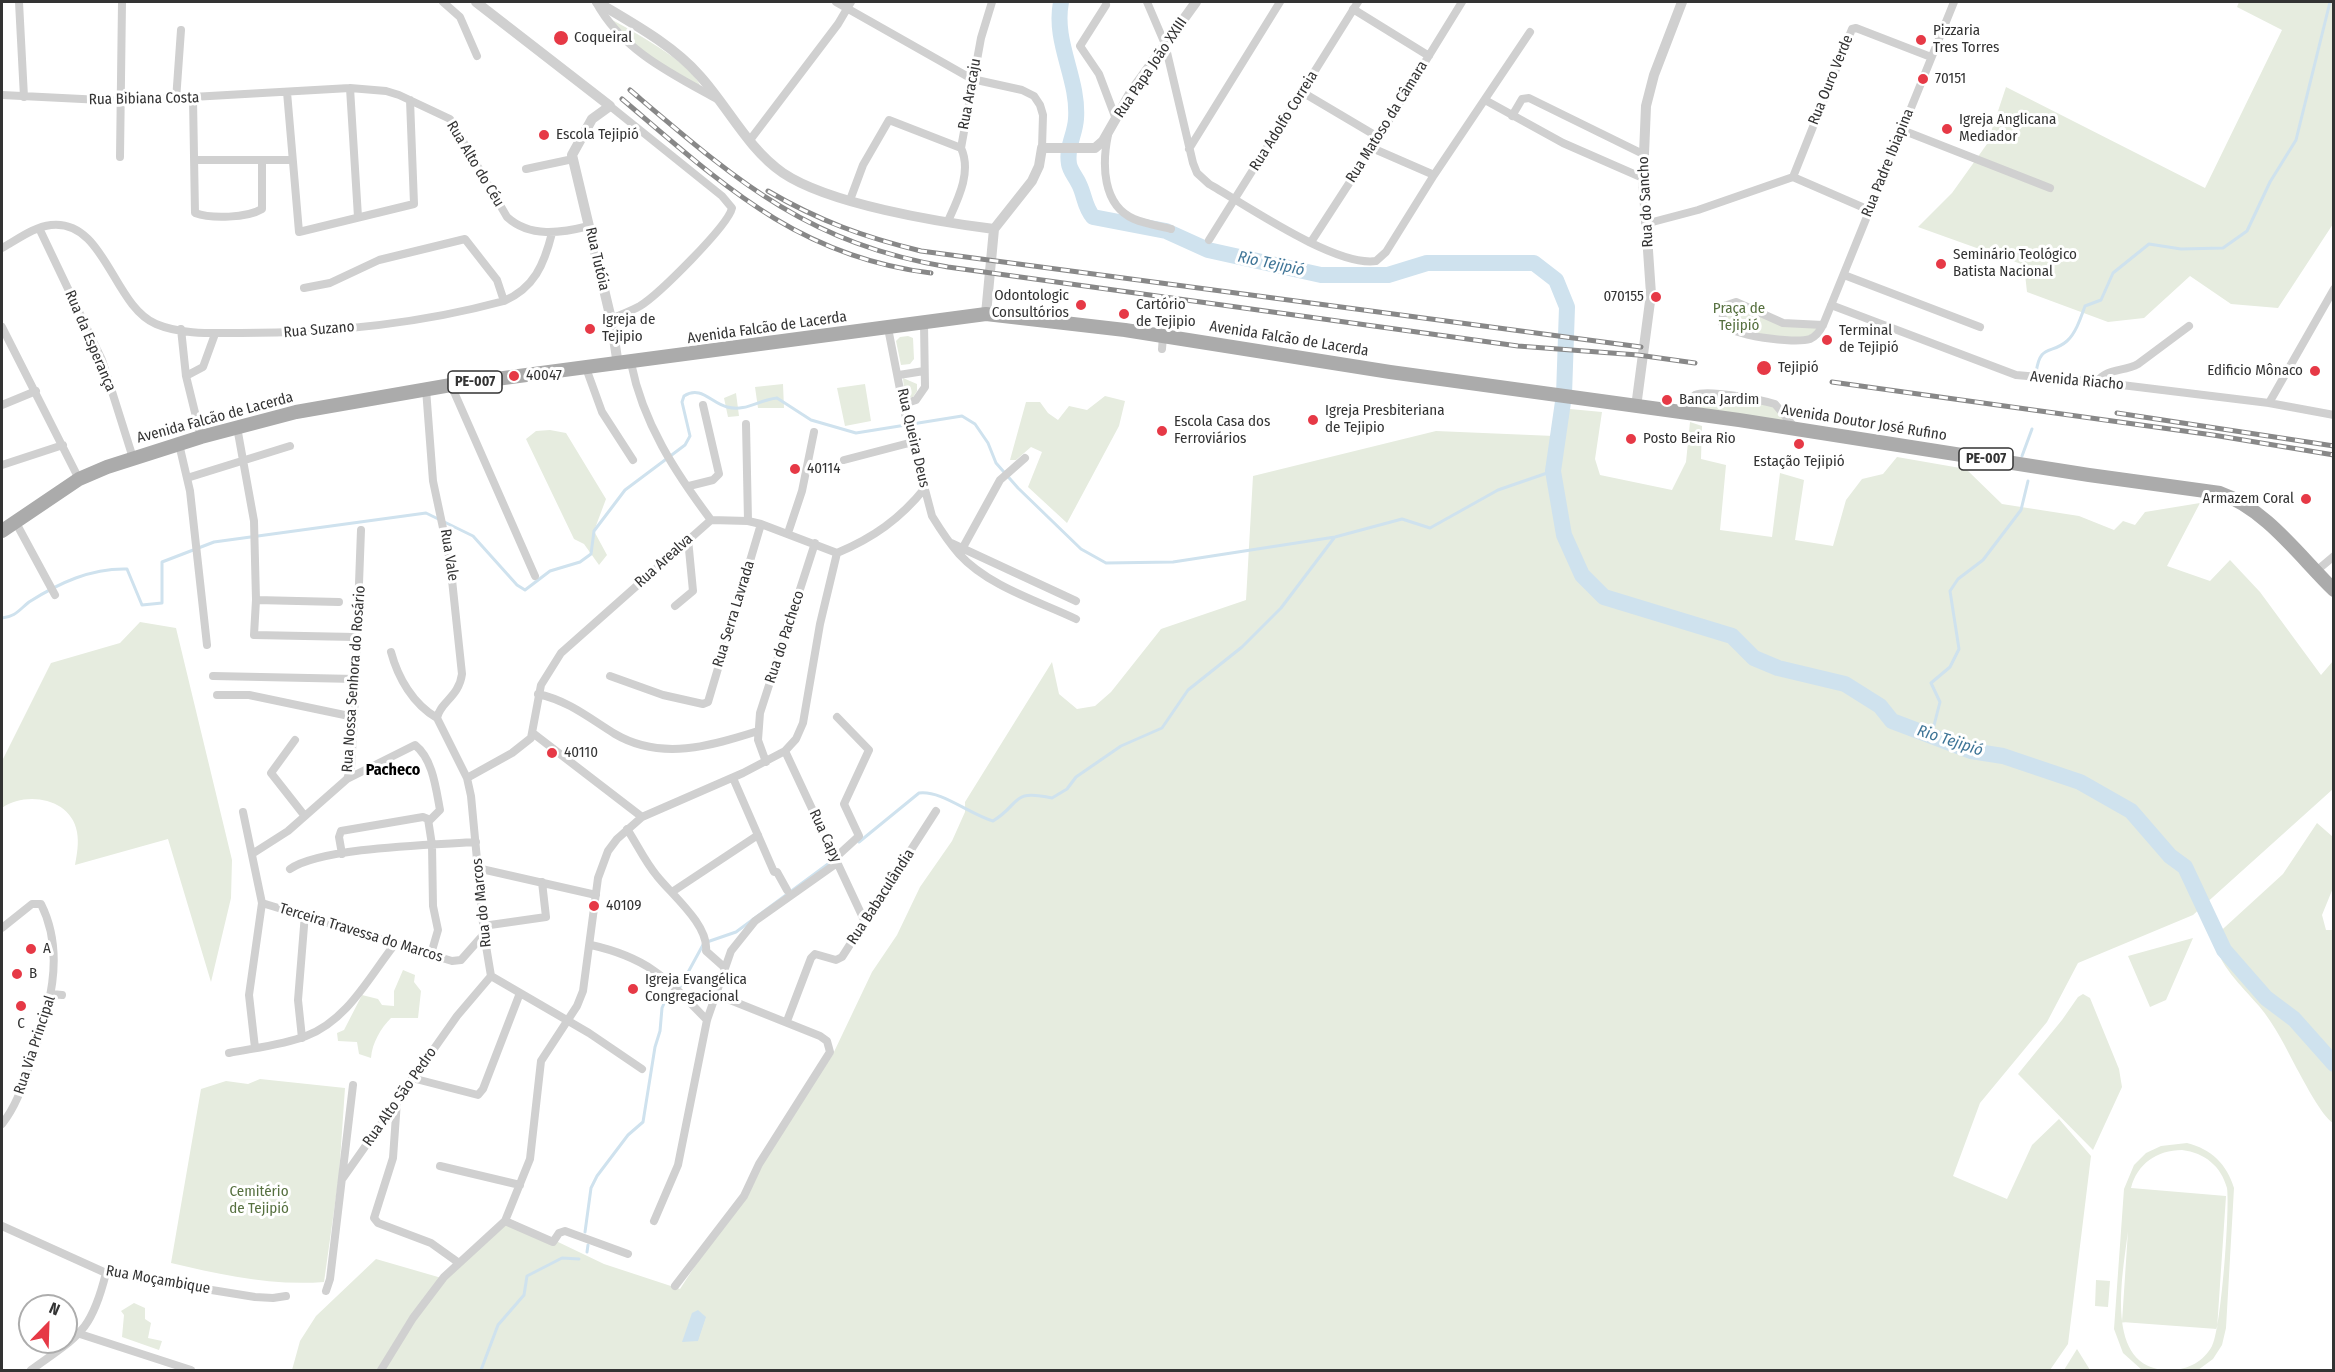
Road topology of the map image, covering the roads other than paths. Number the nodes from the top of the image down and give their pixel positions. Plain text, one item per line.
1 (19, 2) edge
2 (122, 2) edge
3 (442, 2) edge
4 (476, 2) edge
5 (596, 2) edge
6 (836, 2) edge
7 (992, 2) edge
8 (1146, 2) edge
9 (1196, 2) edge
10 (1280, 2) edge
11 (1462, 2) edge
12 (1682, 2) edge
13 (1954, 2) edge
14 (850, 5) edge
15 (1106, 5) dead end
16 (1355, 5) edge
17 (181, 30) dead end
18 (1530, 32) dead end
19 (1165, 44) junction
20 (477, 56) dead end
21 (1429, 56) junction
22 (1931, 57) junction
23 (972, 79) junction
24 (350, 88) junction
25 (287, 92) junction
26 (1302, 92) junction
27 (2, 95) edge
28 (24, 97) junction
29 (193, 99) junction
30 (176, 100) junction
31 (410, 100) junction
32 (720, 100) junction
33 (1485, 100) junction
34 (122, 101) junction
35 (610, 106) junction
36 (1512, 116) junction
37 (1116, 119) junction
38 (1902, 130) junction
39 (1108, 135) junction
40 (1378, 138) junction
41 (750, 140) junction
42 (961, 148) junction
43 (1042, 148) junction
44 (1372, 148) junction
45 (1189, 149) junction
46 (1643, 154) junction
47 (120, 157) dead end
48 (572, 157) junction
49 (194, 160) junction
50 (262, 160) junction
51 (292, 160) junction
52 (526, 169) dead end
53 (1434, 176) junction
54 (1793, 177) junction
55 (1642, 178) junction
56 (2050, 188) dead end
57 (850, 200) junction
58 (1236, 200) junction
59 (1869, 210) junction
60 (358, 217) junction
61 (948, 221) junction
62 (1646, 224) junction
63 (589, 226) junction
64 (39, 228) junction
65 (994, 229) junction
66 (1171, 229) dead end
67 (552, 233) junction
68 (1209, 240) dead end
69 (1311, 242) junction
70 (2, 248) edge
71 (1844, 274) junction
72 (304, 288) dead end
73 (2334, 289) edge
74 (504, 302) junction
75 (1831, 305) junction
76 (986, 314) junction
77 (610, 319) junction
78 (924, 323) junction
79 (1823, 325) junction
80 (2189, 326) dead end
81 (2, 327) edge
82 (1980, 327) dead end
83 (888, 328) junction
84 (181, 329) junction
85 (214, 334) junction
86 (4, 337) edge
87 (625, 364) junction
88 (586, 368) junction
89 (924, 372) junction
90 (899, 375) junction
91 (186, 376) junction
92 (2097, 382) junction
93 (452, 385) junction
94 (426, 390) junction
95 (36, 392) junction
96 (1604, 403) joint
97 (2269, 403) junction
98 (2, 405) edge
99 (703, 405) dead end
100 (904, 407) junction
101 (1636, 407) junction
102 (1680, 413) junction
103 (2334, 415) edge
104 (747, 424) dead end
105 (237, 427) junction
106 (1796, 429) junction
107 (814, 432) dead end
108 (201, 437) junction
109 (913, 442) junction
110 (179, 444) junction
111 (63, 445) junction
112 (290, 446) dead end
113 (133, 458) junction
114 (1025, 458) dead end
115 (633, 460) dead end
116 (844, 460) dead end
117 (243, 461) junction
118 (2, 465) edge
119 (187, 478) junction
120 (79, 479) junction
121 (688, 486) junction
122 (925, 488) junction
123 (711, 520) junction
124 (15, 521) junction
125 (748, 521) junction
126 (761, 524) junction
127 (361, 530) dead end
128 (2, 531) edge
129 (788, 532) junction
130 (688, 539) junction
131 (815, 543) junction
132 (961, 551) junction
133 (837, 553) junction
134 (2334, 556) edge
135 (2316, 572) junction
136 (535, 576) dead end
137 (2334, 590) edge
138 (55, 595) dead end
139 (256, 600) junction
140 (339, 602) dead end
141 (1076, 602) dead end
142 (675, 606) dead end
143 (1076, 619) dead end
144 (355, 637) junction
145 (207, 645) dead end
146 (391, 652) dead end
147 (213, 676) dead end
148 (610, 676) dead end
149 (356, 679) junction
150 (538, 694) junction
151 (217, 695) dead end
152 (437, 715) junction
153 (354, 717) junction
154 (837, 717) dead end
155 (758, 731) junction
156 (534, 734) junction
157 (294, 740) dead end
158 (785, 751) junction
159 (766, 762) junction
160 (466, 778) junction
161 (733, 778) junction
162 (347, 779) junction
163 (936, 811) dead end
164 (243, 812) dead end
165 (304, 815) junction
166 (642, 817) junction
167 (428, 819) junction
168 (627, 829) junction
169 (758, 835) junction
170 (476, 842) junction
171 (432, 845) junction
172 (252, 854) junction
173 (342, 854) junction
174 (836, 860) junction
175 (477, 868) junction
176 (290, 869) dead end
177 (542, 882) junction
178 (787, 890) dead end
179 (672, 892) junction
180 (596, 895) junction
181 (262, 903) junction
182 (305, 914) junction
183 (865, 922) junction
184 (2, 928) edge
185 (484, 930) junction
186 (395, 944) junction
187 (591, 945) junction
188 (431, 954) junction
189 (724, 967) junction
190 (491, 976) junction
191 (520, 993) junction
192 (52, 994) junction
193 (715, 994) junction
194 (62, 995) dead end
195 (707, 1020) junction
196 (786, 1021) junction
197 (568, 1022) junction
198 (302, 1038) junction
199 (255, 1048) junction
200 (229, 1053) dead end
201 (642, 1069) dead end
202 (412, 1078) junction
203 (353, 1085) dead end
204 (397, 1101) junction
205 (2, 1124) edge
206 (440, 1166) dead end
207 (343, 1178) junction
208 (520, 1185) junction
209 (505, 1221) junction
210 (654, 1221) dead end
211 (2, 1226) edge
212 (628, 1254) dead end
213 (459, 1263) junction
214 (106, 1273) junction
215 (675, 1286) dead end
216 (326, 1291) dead end
217 (286, 1296) dead end
218 (80, 1334) junction
219 (31, 1371) edge
220 (191, 1371) edge
221 (381, 1371) edge

1 - 28 street
2 - 34 street
3 - 20 street
4 - 35 street
5 - 32 street
5 - 32 street
6 - 14 street
7 - 23 street, Rua Aracaju
8 - 19 street
9 - 19 street, Rua Papa João XXIII
10 - 45 street
11 - 21 street, Rua Matoso da Câmara
12 - 46 street, Rua do Sancho
13 - 22 street, Rua Padre Ibiapina
14 - 23 street
14 - 41 street
15 - 37 street
16 - 21 street
16 - 26 street, Rua Adolfo Correia
17 - 30 street
18 - 33 street
19 - 37 street, Rua Papa João XXIII
19 - 45 street
21 - 40 street, Rua Matoso da Câmara
22 - 38 street, Rua Padre Ibiapina
22 - 54 street, Rua Ouro Verde
23 - 42 street, Rua Aracaju
23 - 43 street
24 - 25 street, Rua Alto do Céu
24 - 31 street, Rua Alto do Céu
24 - 60 street
25 - 29 street, Rua Bibiana Costa
25 - 51 street
26 - 40 street
26 - 58 street, Rua Adolfo Correia
27 - 28 street, Rua Bibiana Costa
28 - 34 street, Rua Bibiana Costa
29 - 30 street, Rua Bibiana Costa
29 - 49 street
30 - 34 street, Rua Bibiana Costa
31 - 60 street
31 - 67 street, Rua Alto do Céu
32 - 41 street
33 - 36 street
33 - 53 street
34 - 47 street
35 - 48 street
35 - 77 street
36 - 46 street
36 - 55 street
37 - 39 street, Rua Papa João XXIII
38 - 56 street
38 - 59 street, Rua Padre Ibiapina
39 - 43 street, Rua Papa João XXIII
39 - 66 street, Rua Papa João XXIII
40 - 44 street, Rua Matoso da Câmara
41 - 57 street
42 - 57 street
42 - 61 street, Rua Aracaju
43 - 65 street
44 - 53 street
44 - 69 street, Rua Matoso da Câmara
45 - 58 street
46 - 55 street, Rua do Sancho
48 - 52 street
48 - 63 street, Rua Tutóia
49 - 50 street
49 - 50 street
50 - 51 street
51 - 60 street
53 - 69 street
54 - 59 street
54 - 62 street
55 - 62 street, Rua do Sancho
57 - 61 street
58 - 68 street, Rua Adolfo Correia
58 - 69 street
59 - 71 street, Rua Padre Ibiapina
61 - 65 street
62 - 101 street, Rua do Sancho
63 - 67 street, Rua Alto do Céu
63 - 77 street, Rua Tutóia
64 - 70 street
64 - 84 street, Rua Suzano
64 - 113 street, Rua da Esperança
65 - 76 street
67 - 74 street, Rua Suzano
71 - 75 street, Rua Padre Ibiapina
71 - 82 street
72 - 74 street
73 - 97 street
74 - 85 street, Rua Suzano
75 - 79 street, Rua Padre Ibiapina
75 - 92 street, Avenida Riacho
76 - 78 main road, Avenida Falcão de Lacerda / PE-007
76 - 96 main road, Avenida Falcão de Lacerda / PE-007
77 - 87 street, Rua Tutóia
78 - 83 main road, Avenida Falcão de Lacerda / PE-007
78 - 89 street
79 - 79 street
80 - 92 street
81 - 86 street
83 - 87 main road, Avenida Falcão de Lacerda / PE-007
83 - 90 street, Rua Queira Deus
84 - 85 street, Rua Suzano
84 - 91 street
85 - 91 street
86 - 95 street
87 - 88 main road, Avenida Falcão de Lacerda / PE-007
87 - 121 street
88 - 93 main road, Avenida Falcão de Lacerda / PE-007
88 - 115 street
89 - 90 street
89 - 100 street
90 - 100 street, Rua Queira Deus
91 - 108 street
92 - 97 street, Avenida Riacho
93 - 94 main road, Avenida Falcão de Lacerda / PE-007
93 - 136 street
94 - 105 main road, Avenida Falcão de Lacerda / PE-007
94 - 152 street, Rua Vale
95 - 98 street
95 - 111 street
96 - 101 main road, Avenida Doutor José Rufino / PE-007
97 - 103 street, Avenida Riacho
99 - 121 street
100 - 109 street, Rua Queira Deus
101 - 102 main road, Avenida Doutor José Rufino / PE-007
102 - 106 main road, Avenida Doutor José Rufino / PE-007
102 - 106 street
104 - 125 street
105 - 108 main road, Avenida Falcão de Lacerda / PE-007
105 - 117 street
106 - 135 main road, Avenida Doutor José Rufino / PE-007
107 - 129 street
108 - 110 main road, Avenida Falcão de Lacerda / PE-007
109 - 116 street
109 - 122 street, Rua Queira Deus
110 - 113 main road, Avenida Falcão de Lacerda / PE-007
110 - 119 street
111 - 118 street
111 - 120 street
112 - 117 street
113 - 120 main road, Avenida Falcão de Lacerda / PE-007
114 - 132 street
117 - 119 street
117 - 139 street
119 - 145 street
120 - 124 main road, Avenida Falcão de Lacerda / PE-007
121 - 123 street
122 - 132 street, Rua Queira Deus
122 - 133 street
123 - 125 street
123 - 130 street, Rua Arealva
124 - 128 main road, Avenida Falcão de Lacerda / PE-007
124 - 138 street
125 - 126 street
126 - 129 street
126 - 148 street, Rua Serra Lavrada
127 - 144 street, Rua Nossa Senhora do Rosário
129 - 131 street
130 - 142 street
130 - 150 street, Rua Arealva
131 - 133 street
131 - 155 street, Rua do Pacheco
132 - 141 street, Rua Queira Deus
132 - 143 street, Rua Queira Deus
133 - 158 street
134 - 135 street
135 - 137 main road, Avenida Doutor José Rufino / PE-007
139 - 140 street
139 - 144 street
144 - 149 street, Rua Nossa Senhora do Rosário
146 - 152 street
147 - 149 street
149 - 153 street, Rua Nossa Senhora do Rosário
150 - 155 street
150 - 156 street, Rua Arealva
151 - 153 street
152 - 160 street, Rua do Marcos
153 - 162 street, Rua Nossa Senhora do Rosário
154 - 174 street
155 - 159 street
156 - 160 street
156 - 166 street
157 - 165 street
158 - 159 street
158 - 174 street, Rua Capy
159 - 161 street
160 - 170 street, Rua do Marcos
161 - 166 street
161 - 169 street
162 - 165 street, Rua Nossa Senhora do Rosário
162 - 167 street
163 - 183 street, Rua Babaculândia
164 - 172 street
165 - 172 street, Rua Nossa Senhora do Rosário
166 - 168 street
167 - 171 street
167 - 173 street
168 - 179 street
168 - 180 street
169 - 178 street
169 - 179 street
170 - 171 street
170 - 175 street, Rua do Marcos
171 - 173 street
171 - 188 street
172 - 181 street
173 - 176 street
174 - 183 street, Rua Capy
174 - 189 street
175 - 177 street
175 - 185 street, Rua do Marcos
177 - 180 street
177 - 185 street
179 - 189 street
180 - 187 street
181 - 182 street, Terceira Travessa do Marcos
181 - 199 street
182 - 186 street, Terceira Travessa do Marcos
182 - 198 street
183 - 196 street, Rua Babaculândia
184 - 192 street, Rua Via Principal
185 - 188 street, Terceira Travessa do Marcos
185 - 190 street, Rua do Marcos
186 - 188 street, Terceira Travessa do Marcos
186 - 198 street
187 - 195 street
187 - 197 street
189 - 193 street
190 - 191 street
190 - 202 street, Rua Alto São Pedro
191 - 197 street
191 - 202 street
192 - 194 street
192 - 205 street, Rua Via Principal
193 - 195 street
193 - 196 street
195 - 210 street
196 - 215 street
197 - 201 street
197 - 208 street
198 - 199 street
199 - 200 street
202 - 204 street, Rua Alto São Pedro
203 - 207 street
204 - 207 street, Rua Alto São Pedro
204 - 213 street
206 - 208 street
207 - 216 street
208 - 209 street
209 - 212 street
209 - 213 street
211 - 214 street, Rua Moçambique
213 - 221 street
214 - 217 street, Rua Moçambique
214 - 218 street
218 - 219 street
218 - 220 street

